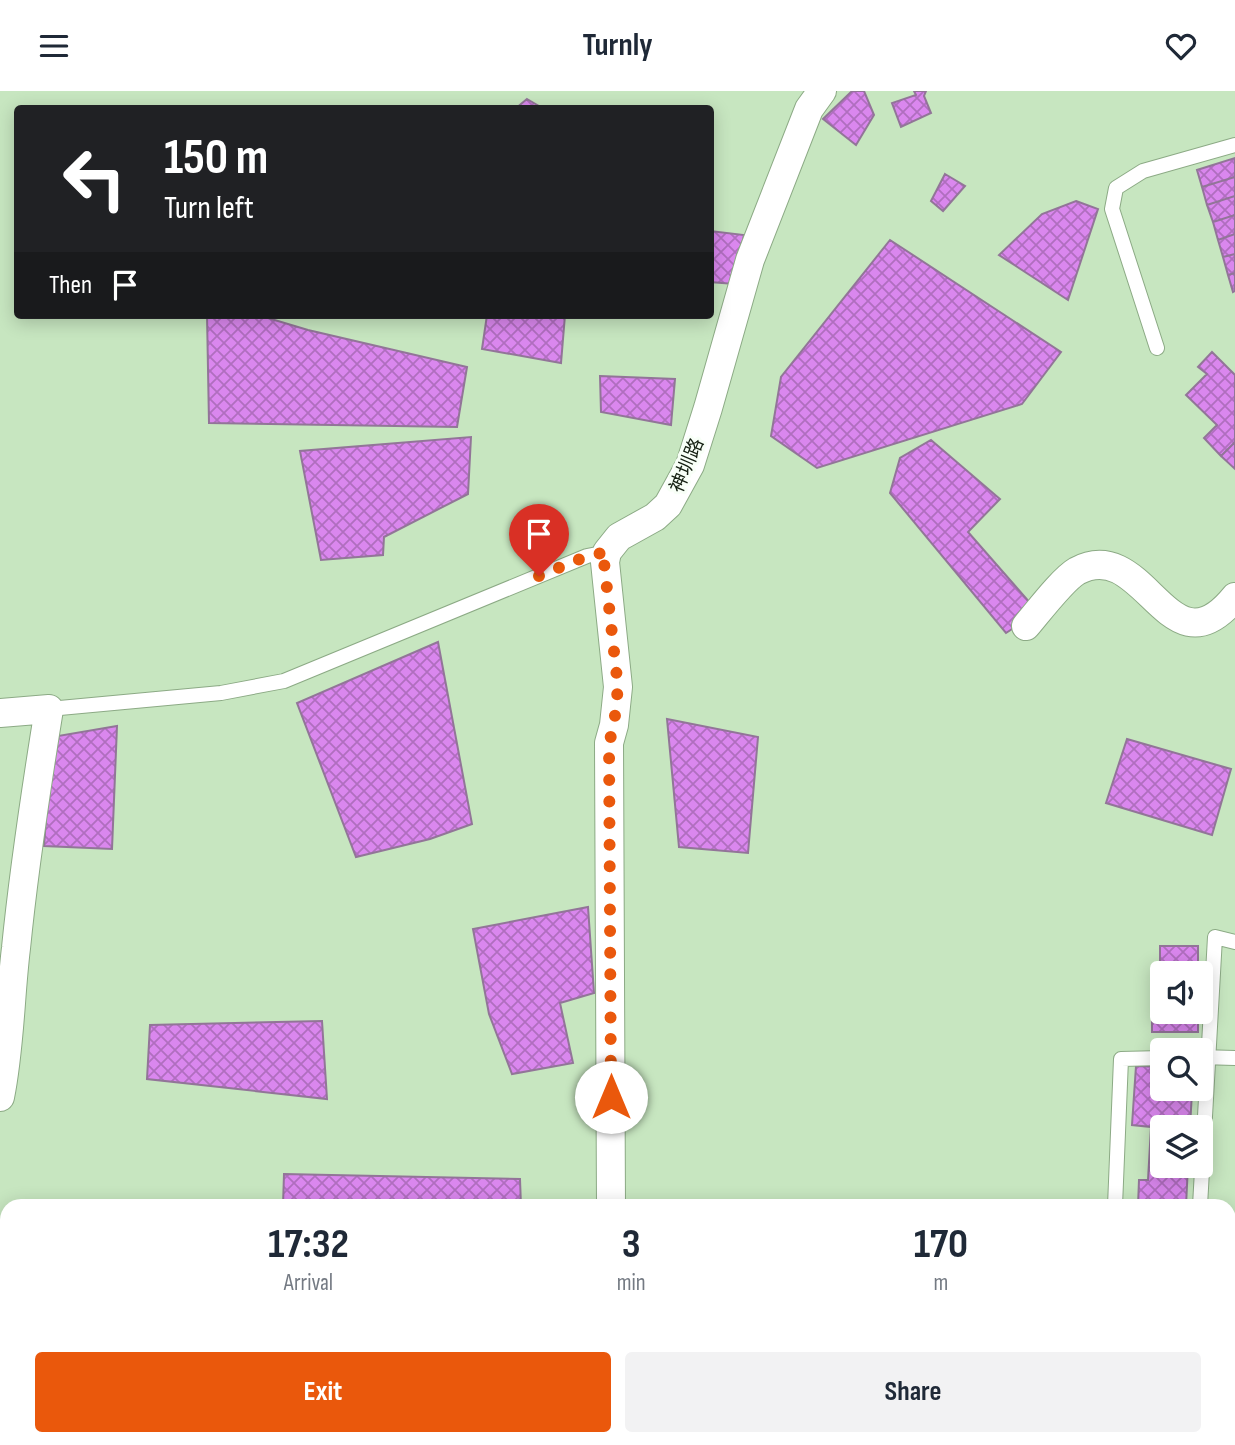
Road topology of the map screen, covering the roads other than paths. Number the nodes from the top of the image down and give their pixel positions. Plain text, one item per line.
1 (822, 91) edge
2 (1235, 145) edge
3 (1157, 348) dead end
4 (607, 552) junction
5 (1235, 597) edge
6 (1026, 626) dead end
7 (49, 709) junction
8 (0, 713) edge
9 (1235, 942) edge
10 (1206, 1038) edge
11 (1213, 1057) edge
12 (1150, 1058) edge
13 (1235, 1058) edge
14 (0, 1097) edge
15 (1203, 1101) edge
16 (611, 1199) edge
17 (1115, 1199) edge
18 (1200, 1199) edge

1 - 4 street, 神圳路
2 - 3 lane
4 - 7 lane
4 - 16 street
5 - 6 street
7 - 8 street
7 - 14 street
9 - 10 lane
11 - 13 lane
12 - 17 lane
15 - 18 lane

